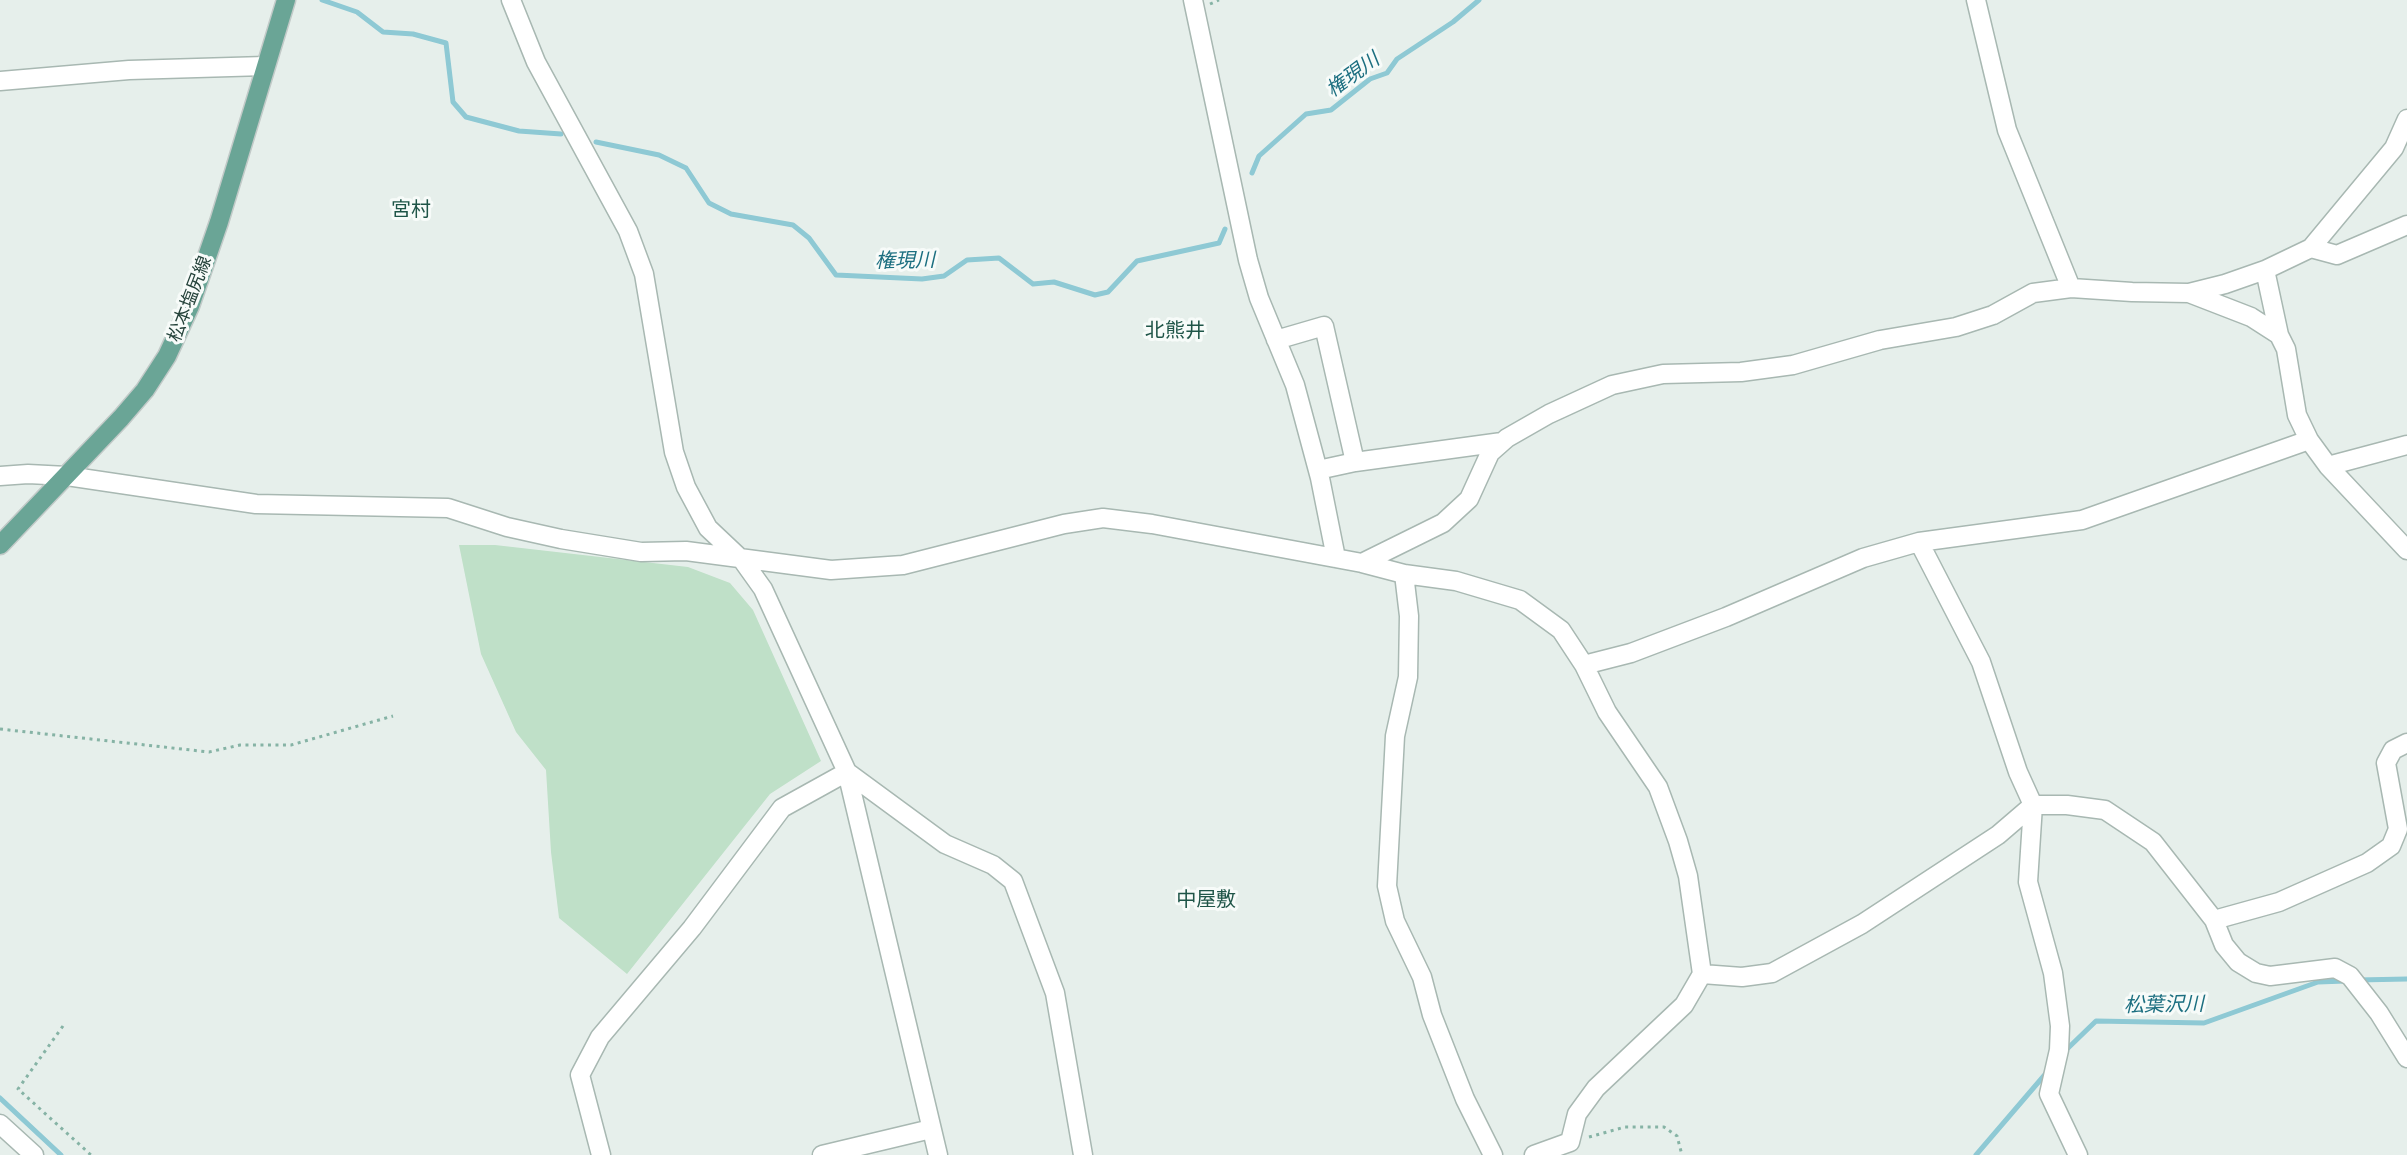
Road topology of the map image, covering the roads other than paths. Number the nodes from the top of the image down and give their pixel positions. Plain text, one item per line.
1 (286, 0) edge
2 (511, 0) edge
3 (1193, 0) edge
4 (1976, 0) edge
5 (265, 66) junction
6 (0, 81) edge
7 (2407, 119) edge
8 (2407, 225) edge
9 (2311, 248) junction
10 (2265, 270) junction
11 (2071, 288) junction
12 (2189, 293) junction
13 (2280, 335) junction
14 (1276, 340) junction
15 (2309, 440) junction
16 (1502, 442) junction
17 (2407, 446) edge
18 (1355, 462) junction
19 (2328, 466) junction
20 (1318, 470) junction
21 (0, 476) edge
22 (67, 477) junction
23 (1919, 542) junction
24 (0, 545) edge
25 (2407, 550) edge
26 (1336, 558) junction
27 (743, 561) junction
28 (1362, 563) junction
29 (1404, 574) junction
30 (1584, 664) junction
31 (2407, 743) edge
32 (847, 772) junction
33 (2033, 805) junction
34 (2214, 920) junction
35 (1702, 974) junction
36 (2407, 1058) edge
37 (0, 1124) edge
38 (931, 1129) junction
39 (34, 1155) edge
40 (601, 1155) edge
41 (822, 1155) edge
42 (938, 1155) edge
43 (1083, 1155) edge
44 (1493, 1155) edge
45 (1534, 1155) edge
46 (2078, 1155) edge

1 - 5 main road, 松本塩尻線
2 - 27 street
3 - 14 street
4 - 11 street
5 - 6 street
5 - 22 main road, 松本塩尻線
7 - 9 street
8 - 9 street
9 - 10 street
10 - 12 street
10 - 13 street
11 - 12 street
11 - 16 street
12 - 13 street
13 - 15 street
14 - 18 street
14 - 20 street
15 - 19 street
15 - 23 street
16 - 18 street
16 - 28 street
17 - 19 street
18 - 20 street
19 - 25 street
20 - 26 street
21 - 22 street
22 - 24 main road, 松本塩尻線
22 - 27 street
23 - 30 street
23 - 33 street
26 - 27 street
26 - 28 street
27 - 32 street
28 - 29 street
29 - 30 street
29 - 44 street
30 - 35 street
31 - 34 street
32 - 38 street
32 - 40 street
32 - 43 street
33 - 34 street
33 - 35 street
33 - 46 street
34 - 36 street
35 - 45 street
37 - 39 street
38 - 41 street
38 - 42 street

